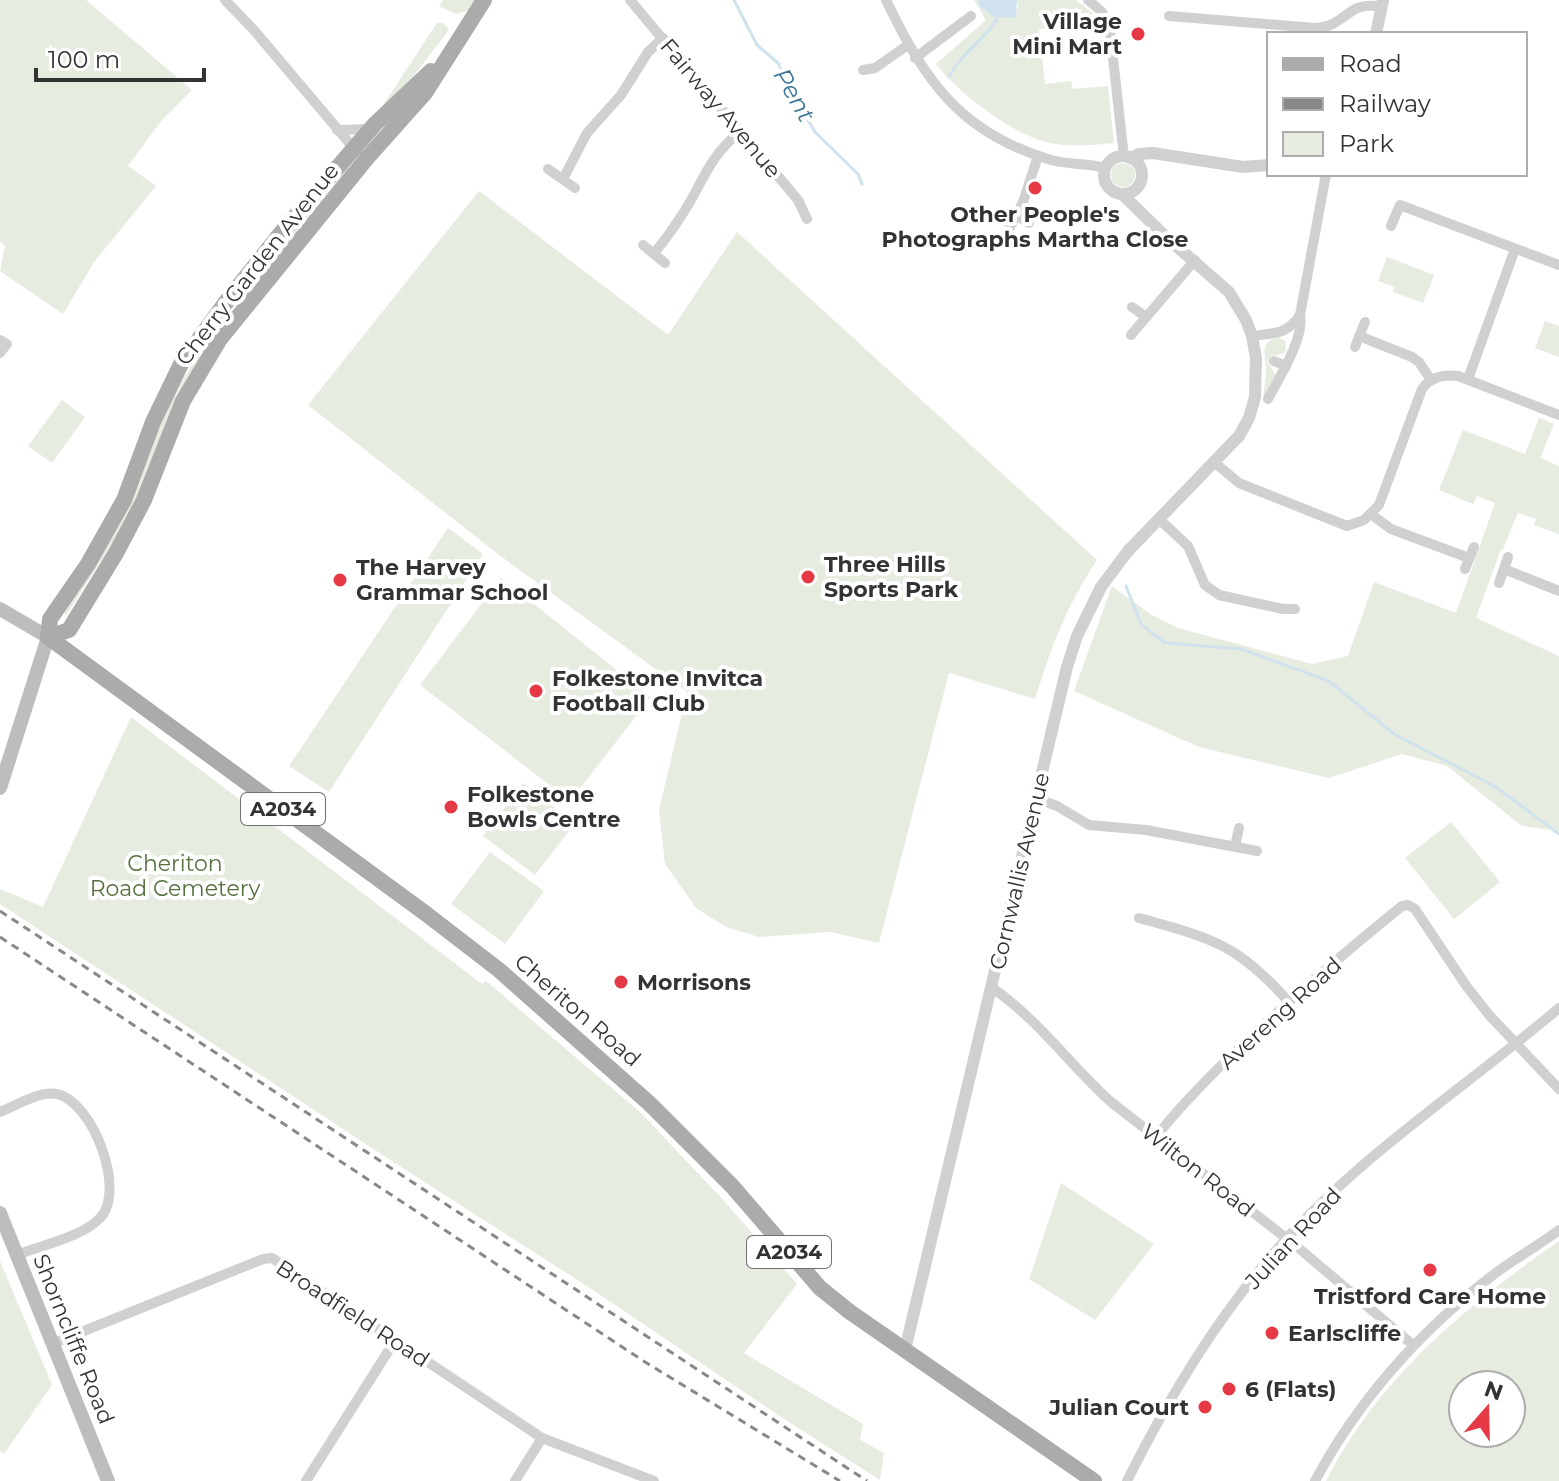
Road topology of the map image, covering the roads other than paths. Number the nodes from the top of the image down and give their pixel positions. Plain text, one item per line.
1 (225, 0) edge
2 (484, 0) edge
3 (630, 0) edge
4 (886, 0) edge
5 (1088, 0) edge
6 (1383, 4) edge
7 (971, 16) dead end
8 (1169, 16) dead end
9 (1376, 32) edge
10 (663, 38) junction
11 (908, 45) junction
12 (447, 56) junction
13 (915, 58) junction
14 (863, 70) dead end
15 (371, 129) junction
16 (337, 130) junction
17 (741, 131) junction
18 (360, 155) junction
19 (1159, 155) junction
20 (1038, 156) junction
21 (1127, 157) junction
22 (1267, 165) edge
23 (339, 168) junction
24 (1106, 168) junction
25 (548, 169) dead end
26 (1142, 173) junction
27 (1322, 176) edge
28 (563, 179) junction
29 (1138, 186) junction
30 (575, 188) dead end
31 (1122, 194) junction
32 (1136, 206) junction
33 (1017, 216) junction
34 (807, 219) dead end
35 (1029, 223) dead end
36 (1391, 226) dead end
37 (1008, 231) dead end
38 (643, 245) dead end
39 (1515, 249) junction
40 (654, 253) junction
41 (1195, 260) junction
42 (665, 263) dead end
43 (1559, 265) edge
44 (1132, 307) dead end
45 (1300, 315) junction
46 (1146, 317) junction
47 (1365, 322) dead end
48 (1131, 335) dead end
49 (1252, 336) junction
50 (1274, 361) dead end
51 (1286, 366) junction
52 (1468, 379) junction
53 (1431, 380) junction
54 (1268, 399) dead end
55 (1559, 415) edge
56 (1214, 462) junction
57 (1372, 515) junction
58 (1159, 519) junction
59 (1474, 547) dead end
60 (1508, 557) dead end
61 (1504, 569) junction
62 (1499, 583) dead end
63 (1559, 591) edge
64 (0, 609) edge
65 (1295, 609) dead end
66 (48, 637) junction
67 (2, 777) edge
68 (1036, 798) junction
69 (1239, 828) dead end
70 (1235, 846) junction
71 (1257, 851) dead end
72 (1139, 918) dead end
73 (991, 987) junction
74 (1289, 1002) junction
75 (1559, 1008) edge
76 (1516, 1045) junction
77 (1559, 1089) edge
78 (0, 1112) edge
79 (1155, 1138) junction
80 (0, 1213) edge
81 (1559, 1230) edge
82 (1287, 1239) junction
83 (17, 1255) junction
84 (396, 1339) junction
85 (54, 1343) junction
86 (1413, 1345) junction
87 (905, 1350) junction
88 (542, 1438) junction
89 (108, 1481) edge
90 (306, 1481) edge
91 (515, 1481) edge
92 (654, 1481) edge
93 (1094, 1481) edge
94 (1127, 1481) edge
95 (1315, 1481) edge

1 - 16 street
2 - 12 main road, Cherry Garden Avenue
3 - 10 street, Fairway Avenue
4 - 11 street
5 - 21 street
6 - 8 street
6 - 9 street
7 - 13 street
10 - 17 street, Fairway Avenue
10 - 28 street
11 - 13 street
11 - 14 street
12 - 15 main road, Cherry Garden Avenue
12 - 18 main road, Cherry Garden Avenue
13 - 20 street
15 - 16 street
15 - 18 main road, Cherry Garden Avenue
16 - 18 street
16 - 23 street
17 - 34 street, Fairway Avenue
17 - 40 street
18 - 23 main road, Cherry Garden Avenue
18 - 66 main road, Cherry Garden Avenue
19 - 21 street
19 - 22 street
19 - 26 street
20 - 24 street
20 - 33 street
21 - 24 street
21 - 26 street
23 - 66 main road, Cherry Garden Avenue
24 - 31 street
25 - 28 street
26 - 29 street
27 - 45 street
28 - 30 street
29 - 31 street
29 - 32 street
31 - 32 street
32 - 41 street
33 - 35 street
33 - 37 street
36 - 39 street
38 - 40 street
39 - 43 street
39 - 52 street
40 - 42 street
41 - 46 street
41 - 49 street
44 - 46 street
45 - 49 street
45 - 51 street
46 - 48 street
47 - 53 street
49 - 56 street, Cornwallis Avenue
50 - 51 street
51 - 54 street
52 - 53 street
52 - 55 street
53 - 57 street
56 - 57 street
56 - 58 street, Cornwallis Avenue
57 - 59 street
58 - 65 street
58 - 68 street, Cornwallis Avenue
60 - 61 street
61 - 62 street
61 - 63 street
64 - 66 main road, Cheriton Road
66 - 67 main road
66 - 87 main road, Cheriton Road / A2034
68 - 70 street
68 - 73 street, Cornwallis Avenue
69 - 70 street
70 - 71 street
72 - 74 street
73 - 79 street, Wilton Road
73 - 87 street, Cornwallis Avenue
74 - 76 street, Avereng Road
74 - 79 street, Avereng Road
75 - 76 street, Julian Road
76 - 77 street
76 - 82 street, Julian Road
78 - 83 street
79 - 82 street, Wilton Road
80 - 83 main road, Shorncliffe Road
81 - 86 street
82 - 86 street, Wilton Road
82 - 94 street, Julian Road
83 - 85 main road, Shorncliffe Road
84 - 85 street, Broadfield Road
84 - 88 street, Broadfield Road
84 - 90 street
85 - 89 main road, Shorncliffe Road
86 - 95 street
87 - 93 main road, Cheriton Road / A2034
88 - 91 street
88 - 92 street, Broadfield Road

